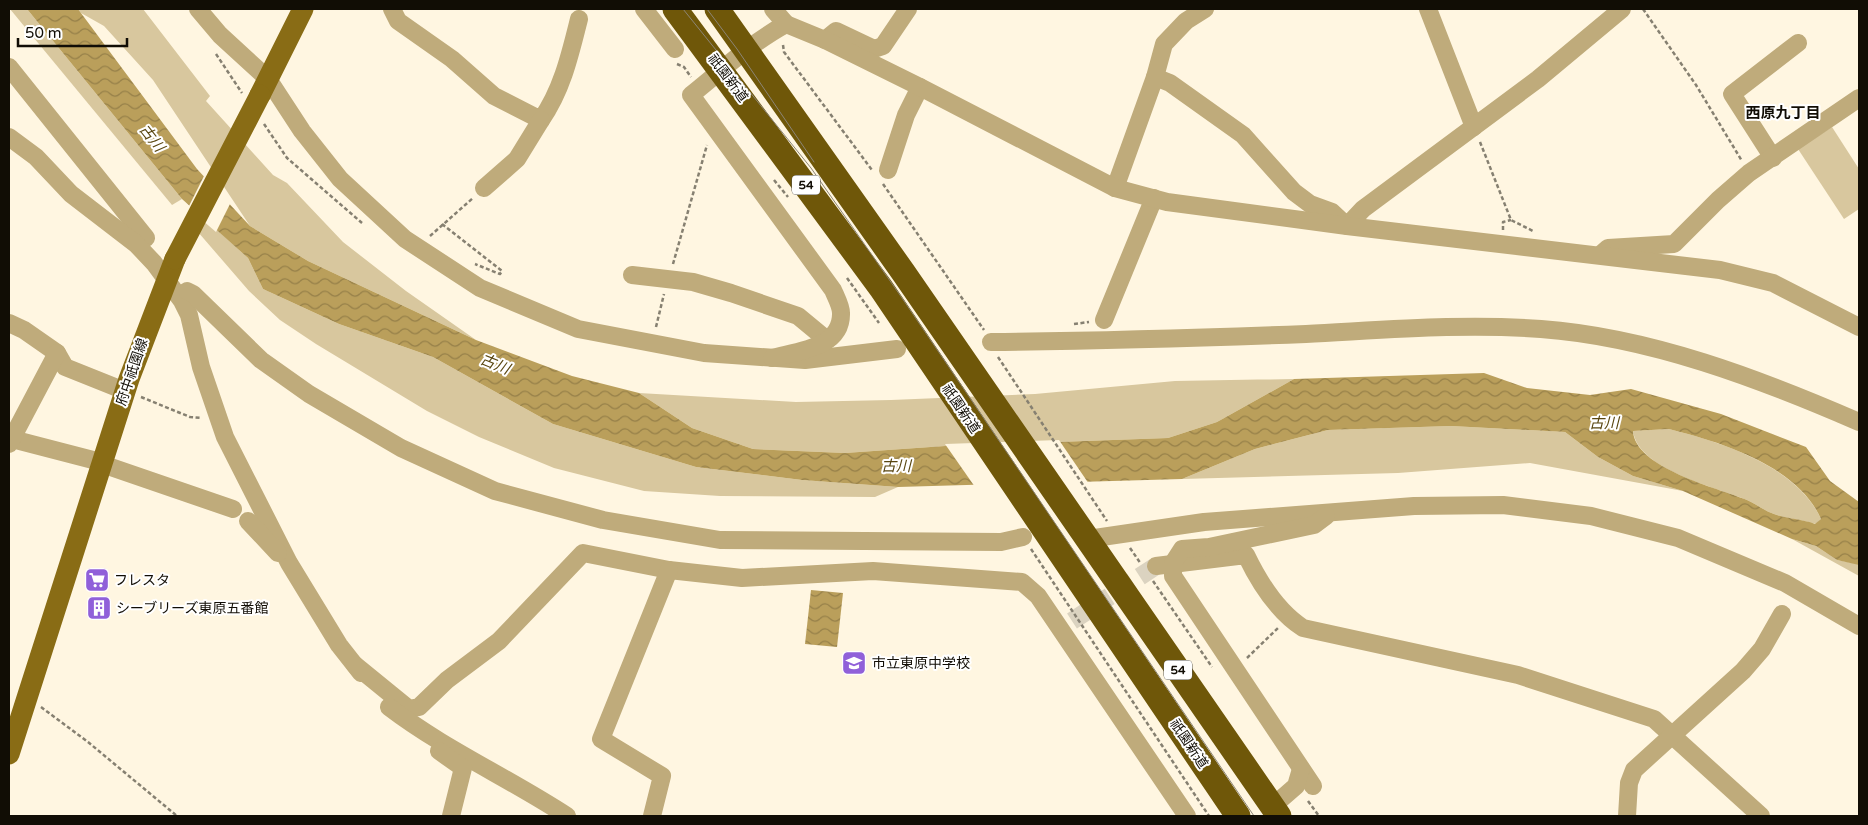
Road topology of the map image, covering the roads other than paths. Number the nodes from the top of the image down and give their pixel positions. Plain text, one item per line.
1 (198, 9) edge
2 (302, 9) edge
3 (392, 9) edge
4 (644, 9) edge
5 (675, 9) edge
6 (717, 9) edge
7 (773, 9) edge
8 (908, 9) edge
9 (1205, 9) edge
10 (1428, 9) edge
11 (1622, 9) edge
12 (1182, 15) edge
13 (579, 19) dead end
14 (784, 31) junction
15 (825, 40) junction
16 (1798, 43) dead end
17 (675, 49) dead end
18 (747, 49) junction
19 (9, 67) edge
20 (722, 70) junction
21 (1155, 77) junction
22 (264, 87) junction
23 (920, 87) junction
24 (1859, 98) edge
25 (541, 120) junction
26 (1474, 126) junction
27 (9, 136) edge
28 (1773, 158) junction
29 (888, 170) dead end
30 (484, 188) road end
31 (1115, 188) junction
32 (1154, 198) junction
33 (1347, 226) junction
34 (146, 238) dead end
35 (1598, 257) junction
36 (632, 275) dead end
37 (165, 280) junction
38 (187, 291) dead end
39 (1104, 320) dead end
40 (9, 323) edge
41 (1859, 327) edge
42 (828, 340) junction
43 (991, 342) road end
44 (897, 348) dead end
45 (57, 353) junction
46 (772, 358) junction
47 (126, 391) junction
48 (1859, 422) edge
49 (11, 442) edge
50 (102, 464) junction
51 (233, 509) dead end
52 (1333, 512) junction
53 (248, 521) dead end
54 (1031, 530) junction
55 (1082, 531) junction
56 (289, 563) junction
57 (669, 570) junction
58 (1157, 570) junction
59 (1782, 614) dead end
60 (1859, 626) edge
61 (355, 665) junction
62 (412, 724) junction
63 (1672, 736) junction
64 (9, 754) edge
65 (1301, 769) junction
66 (1310, 792) road end
67 (1276, 811) edge
68 (451, 816) edge
69 (567, 816) edge
70 (652, 816) edge
71 (1187, 816) edge
72 (1238, 816) edge
73 (1627, 816) edge
74 (1761, 816) edge

1 - 22 street
2 - 22 main road, 府中祇園線
3 - 25 street
4 - 17 street
5 - 20 highway, 祇園新道 / 54
6 - 18 highway, 54
7 - 14 street
8 - 15 street
9 - 12 street
10 - 26 street
11 - 26 street
12 - 21 street
13 - 25 street
14 - 15 street
14 - 18 street
15 - 23 street
16 - 28 street
18 - 20 street
18 - 55 highway, 54
19 - 34 street
20 - 42 street
20 - 54 highway, 祇園新道 / 54
21 - 31 street
21 - 33 street
22 - 37 main road, 府中祇園線, bridge
22 - 46 street
23 - 29 street
23 - 31 street
24 - 28 street
25 - 30 street
26 - 33 street
27 - 37 street
28 - 35 street
31 - 32 street
32 - 33 street
32 - 39 street
33 - 35 street
35 - 41 street
36 - 42 street
37 - 47 main road, 府中祇園線
37 - 56 street
38 - 54 street
40 - 45 street
42 - 46 street
43 - 48 street
44 - 46 street
45 - 47 street
45 - 49 street
47 - 50 main road, 府中祇園線
49 - 50 street
50 - 51 street
50 - 64 main road, 府中祇園線
52 - 55 street
52 - 58 street
52 - 60 street
53 - 56 street
54 - 72 highway, 祇園新道 / 54
55 - 67 highway, 54
56 - 61 street
57 - 61 street
57 - 70 street
57 - 71 street
58 - 63 street
58 - 65 street
59 - 63 street
61 - 62 street
62 - 68 street
62 - 69 street
63 - 73 street
63 - 74 street
65 - 66 street
65 - 67 street

